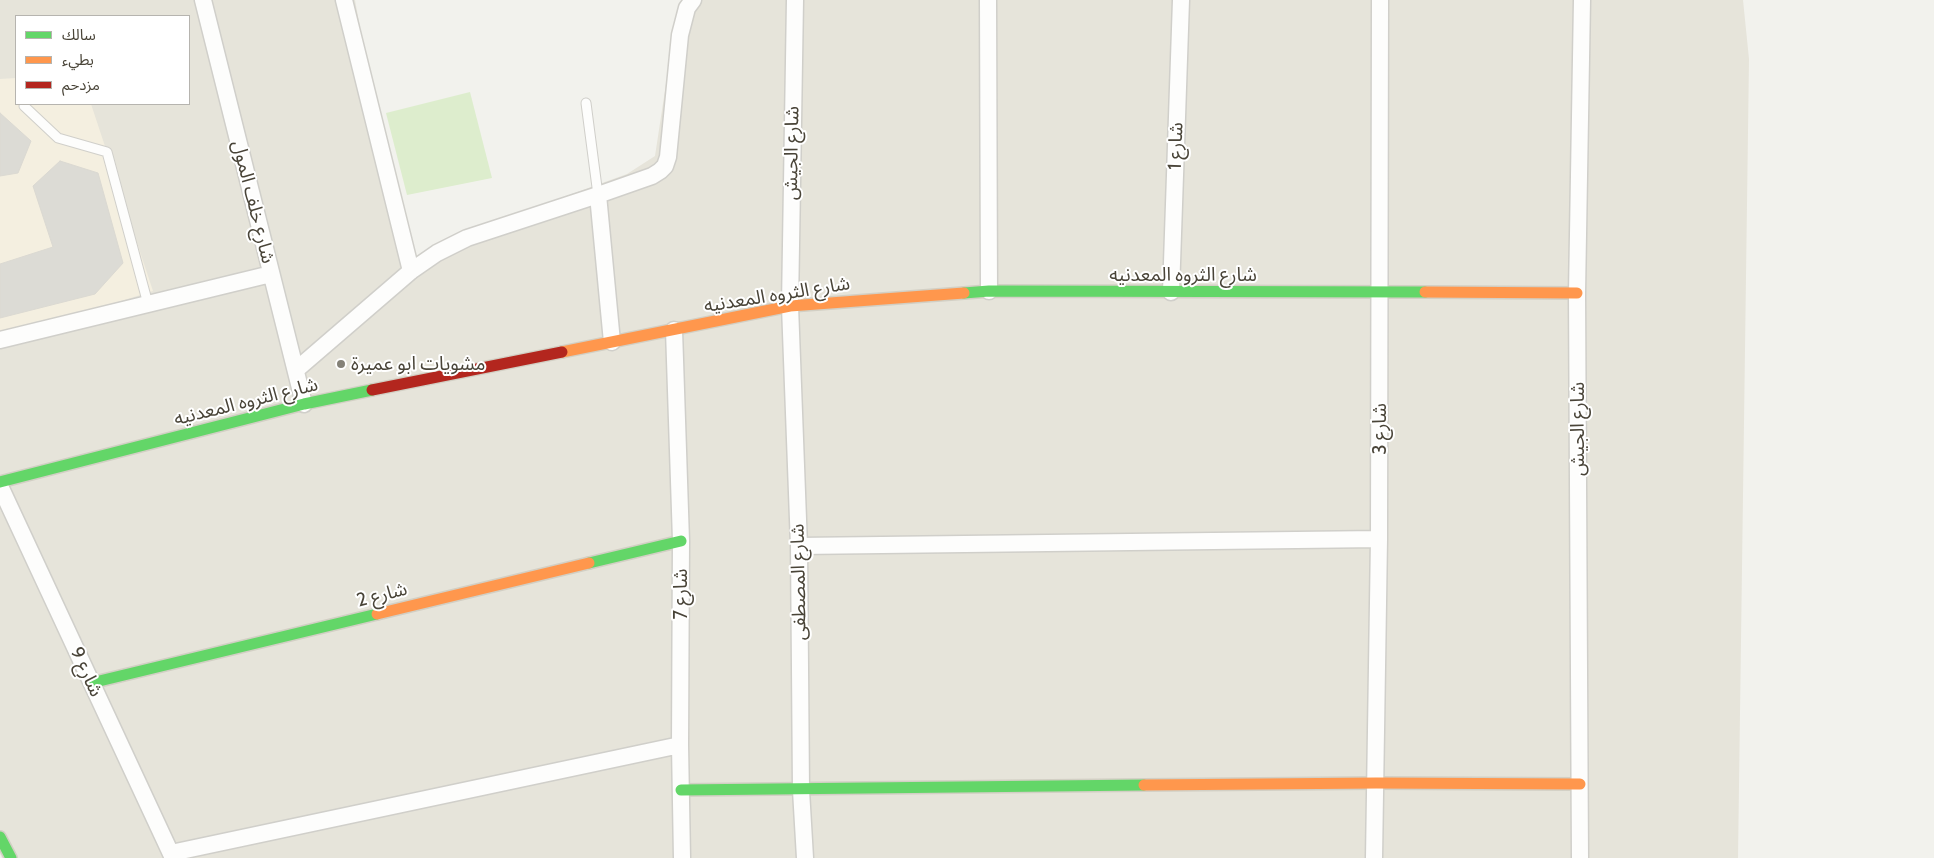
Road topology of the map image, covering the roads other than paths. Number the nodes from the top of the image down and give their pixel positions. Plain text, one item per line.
1 (203, 0) edge
2 (344, 0) edge
3 (693, 0) edge
4 (795, 0) edge
5 (988, 0) edge
6 (1181, 0) edge
7 (1380, 0) edge
8 (1582, 0) edge
9 (586, 103) dead end
10 (24, 106) dead end
11 (598, 195) junction
12 (411, 272) junction
13 (272, 274) junction
14 (989, 292) junction
15 (1171, 292) junction
16 (1380, 293) junction
17 (1577, 294) junction
18 (148, 304) junction
19 (790, 306) junction
20 (674, 330) junction
21 (0, 340) edge
22 (612, 342) junction
23 (296, 370) junction
24 (304, 404) junction
25 (0, 484) edge
26 (1379, 539) junction
27 (682, 541) junction
28 (799, 546) junction
29 (91, 683) junction
30 (680, 745) junction
31 (1376, 783) junction
32 (1580, 784) junction
33 (681, 790) junction
34 (801, 790) junction
35 (0, 837) edge
36 (172, 856) edge
37 (11, 858) edge
38 (682, 858) edge
39 (805, 858) edge
40 (1374, 858) edge
41 (1580, 858) edge

1 - 13 street, شارع خلف المول
2 - 12 street
3 - 11 street
4 - 19 street, شارع الجيش
5 - 14 street
6 - 15 street, شارع 1
7 - 16 street, شارع 3
8 - 17 street, شارع الجيش
9 - 11 lane
10 - 18 lane
11 - 12 street
11 - 22 street
12 - 23 street
13 - 18 street
13 - 23 street, شارع خلف المول
14 - 15 street, شارع الثروه المعدنيه
14 - 19 street, شارع الثروه المعدنيه
15 - 16 street, شارع الثروه المعدنيه
16 - 17 street, شارع الثروه المعدنيه
16 - 26 street, شارع 3
17 - 32 street, شارع الجيش
18 - 21 street
19 - 20 street, شارع الثروه المعدنيه
19 - 28 street, شارع المصطفى
20 - 22 street, شارع الثروه المعدنيه
20 - 27 street, شارع 7
22 - 24 street, شارع الثروه المعدنيه
23 - 24 street, شارع خلف المول
24 - 25 street, شارع الثروه المعدنيه
25 - 29 street, شارع 9
26 - 28 street
26 - 31 street, شارع 3
27 - 29 street, شارع 2
27 - 30 street, شارع 7
28 - 34 street, شارع المصطفى
29 - 36 street, شارع 9
30 - 33 street, شارع 7
30 - 36 street
31 - 32 street
31 - 34 street
31 - 40 street, شارع 3
32 - 41 street, شارع الجيش
33 - 34 street
33 - 38 street, شارع 7
34 - 39 street, شارع المصطفى
35 - 37 street

